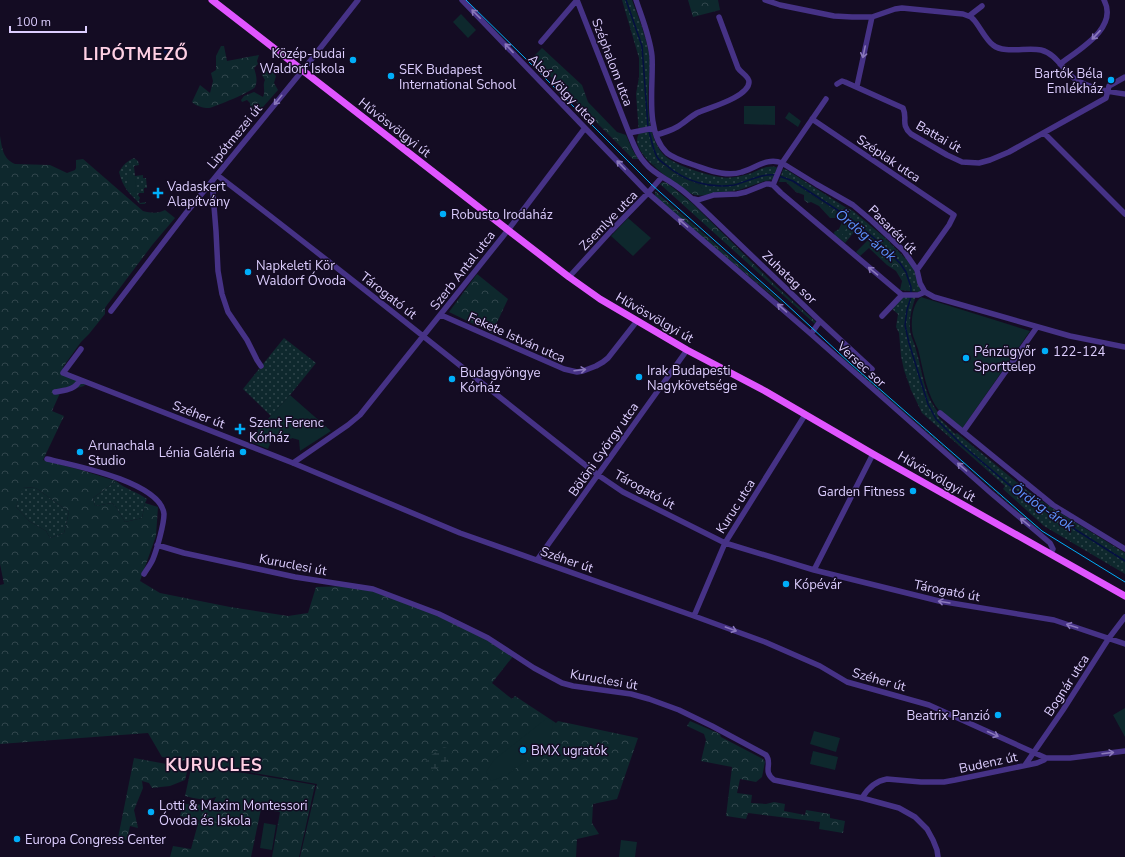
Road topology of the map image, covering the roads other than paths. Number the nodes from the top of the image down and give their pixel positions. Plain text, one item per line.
1 (212, 0) edge
2 (358, 0) edge
3 (462, 0) edge
4 (577, 0) edge
5 (636, 0) edge
6 (765, 0) edge
7 (1104, 0) edge
8 (982, 6) dead end
9 (969, 16) junction
10 (872, 17) junction
11 (719, 18) dead end
12 (540, 42) dead end
13 (1060, 64) junction
14 (303, 70) junction
15 (1125, 77) edge
16 (837, 84) dead end
17 (857, 86) junction
18 (1107, 91) junction
19 (1125, 94) edge
20 (826, 99) dead end
21 (812, 119) junction
22 (585, 128) junction
23 (654, 128) junction
24 (629, 133) junction
25 (1044, 133) junction
26 (656, 135) junction
27 (782, 163) junction
28 (217, 176) junction
29 (662, 178) junction
30 (212, 181) junction
31 (774, 183) junction
32 (648, 193) junction
33 (694, 199) junction
34 (1125, 214) edge
35 (508, 230) junction
36 (917, 270) junction
37 (569, 276) junction
38 (925, 292) junction
39 (903, 295) junction
40 (111, 311) dead end
41 (441, 315) junction
42 (882, 316) dead end
43 (637, 321) junction
44 (820, 321) junction
45 (1037, 327) junction
46 (811, 334) junction
47 (424, 336) junction
48 (1125, 347) edge
49 (81, 349) dead end
50 (687, 350) junction
51 (261, 366) dead end
52 (872, 369) dead end
53 (80, 380) junction
54 (55, 392) dead end
55 (940, 413) dead end
56 (805, 415) junction
57 (963, 432) junction
58 (873, 454) junction
59 (47, 459) dead end
60 (293, 463) junction
61 (598, 475) junction
62 (725, 543) junction
63 (157, 545) junction
64 (1125, 549) edge
65 (1050, 554) junction
66 (537, 560) junction
67 (814, 570) junction
68 (144, 574) dead end
69 (1125, 596) edge
70 (694, 616) junction
71 (1125, 617) edge
72 (1109, 638) junction
73 (1125, 644) edge
74 (1125, 751) edge
75 (1033, 753) junction
76 (1046, 758) junction
77 (1025, 765) junction
78 (862, 798) junction
79 (938, 857) edge

1 - 14 main road, Hűvösvölgyi út
2 - 14 street, Lipótmezei út
22 -> 3 street, Alsó Völgy utca
4 - 12 street
4 - 24 street, Széphalom utca
5 - 23 street
6 - 10 street
7 -> 13 street
8 - 9 street
9 - 10 street
9 - 13 street
10 -> 17 street
11 - 26 street
13 - 18 street
14 -> 28 street, Lipótmezei út
14 - 35 main road, Hűvösvölgyi út
15 - 18 street
16 - 17 street
17 - 25 street, Battai út
18 - 19 street
18 - 25 street, Battai út
20 - 21 street
21 - 27 street
21 - 36 street, Széplak utca
32 -> 22 street, Alsó Völgy utca
22 - 35 street, Szerb Antal utca
23 - 24 street
23 - 26 street
24 - 29 street, Zuhatag sor
25 - 34 street
26 - 27 street
27 - 31 street
27 - 36 street, Pasaréti út
28 - 30 street, Lipótmezei út
28 - 47 street, Tárogató út
29 - 32 street, Zsemlye utca
29 - 33 street, Zuhatag sor
30 - 40 street, Lipótmezei út
30 - 51 street
31 - 33 street
39 -> 31 street
32 - 37 street, Zsemlye utca
46 -> 32 street, Versec sor
33 - 44 street, Zuhatag sor
35 - 37 main road, Hűvösvölgyi út
35 - 41 street, Szerb Antal utca
36 - 38 street, Pasaréti út
37 - 43 main road, Hűvösvölgyi út
38 - 39 street
38 - 45 street
39 - 42 street
41 -> 43 street, Fekete István utca
41 - 47 street, Szerb Antal utca
43 - 50 main road, Hűvösvölgyi út
44 - 46 street
44 - 52 street, Zuhatag sor
45 - 48 street
45 - 57 street
65 -> 46 street, Versec sor
47 - 60 street, Szerb Antal utca
47 - 61 street, Tárogató út
49 - 53 street, Széher út
50 - 56 main road, Hűvösvölgyi út
50 - 61 street, Bölöni György utca
53 - 54 street
53 - 60 street, Széher út
55 - 57 street
56 - 58 main road, Hűvösvölgyi út
56 - 62 street, Kuruc utca
57 - 64 street
58 - 65 main road, Hűvösvölgyi út
58 - 67 street
59 - 63 street
60 - 66 street, Széher út
61 - 62 street, Tárogató út
61 - 66 street, Bölöni György utca
62 - 67 street, Tárogató út
62 - 70 street, Kuruc utca
63 - 68 street
63 - 78 street, Kuruclesi út
65 - 69 main road, Hűvösvölgyi út
66 - 70 street, Széher út
72 -> 67 street, Tárogató út
70 -> 75 street, Széher út
71 - 72 street, Bognár utca
72 - 73 street, Tárogató út
72 - 75 street, Bognár utca
76 -> 74 street, Budenz út
75 - 76 street, Széher út
75 - 77 street, Bognár utca
76 - 77 street, Budenz út
77 - 78 street, Budenz út
78 - 79 street, Kuruclesi út

